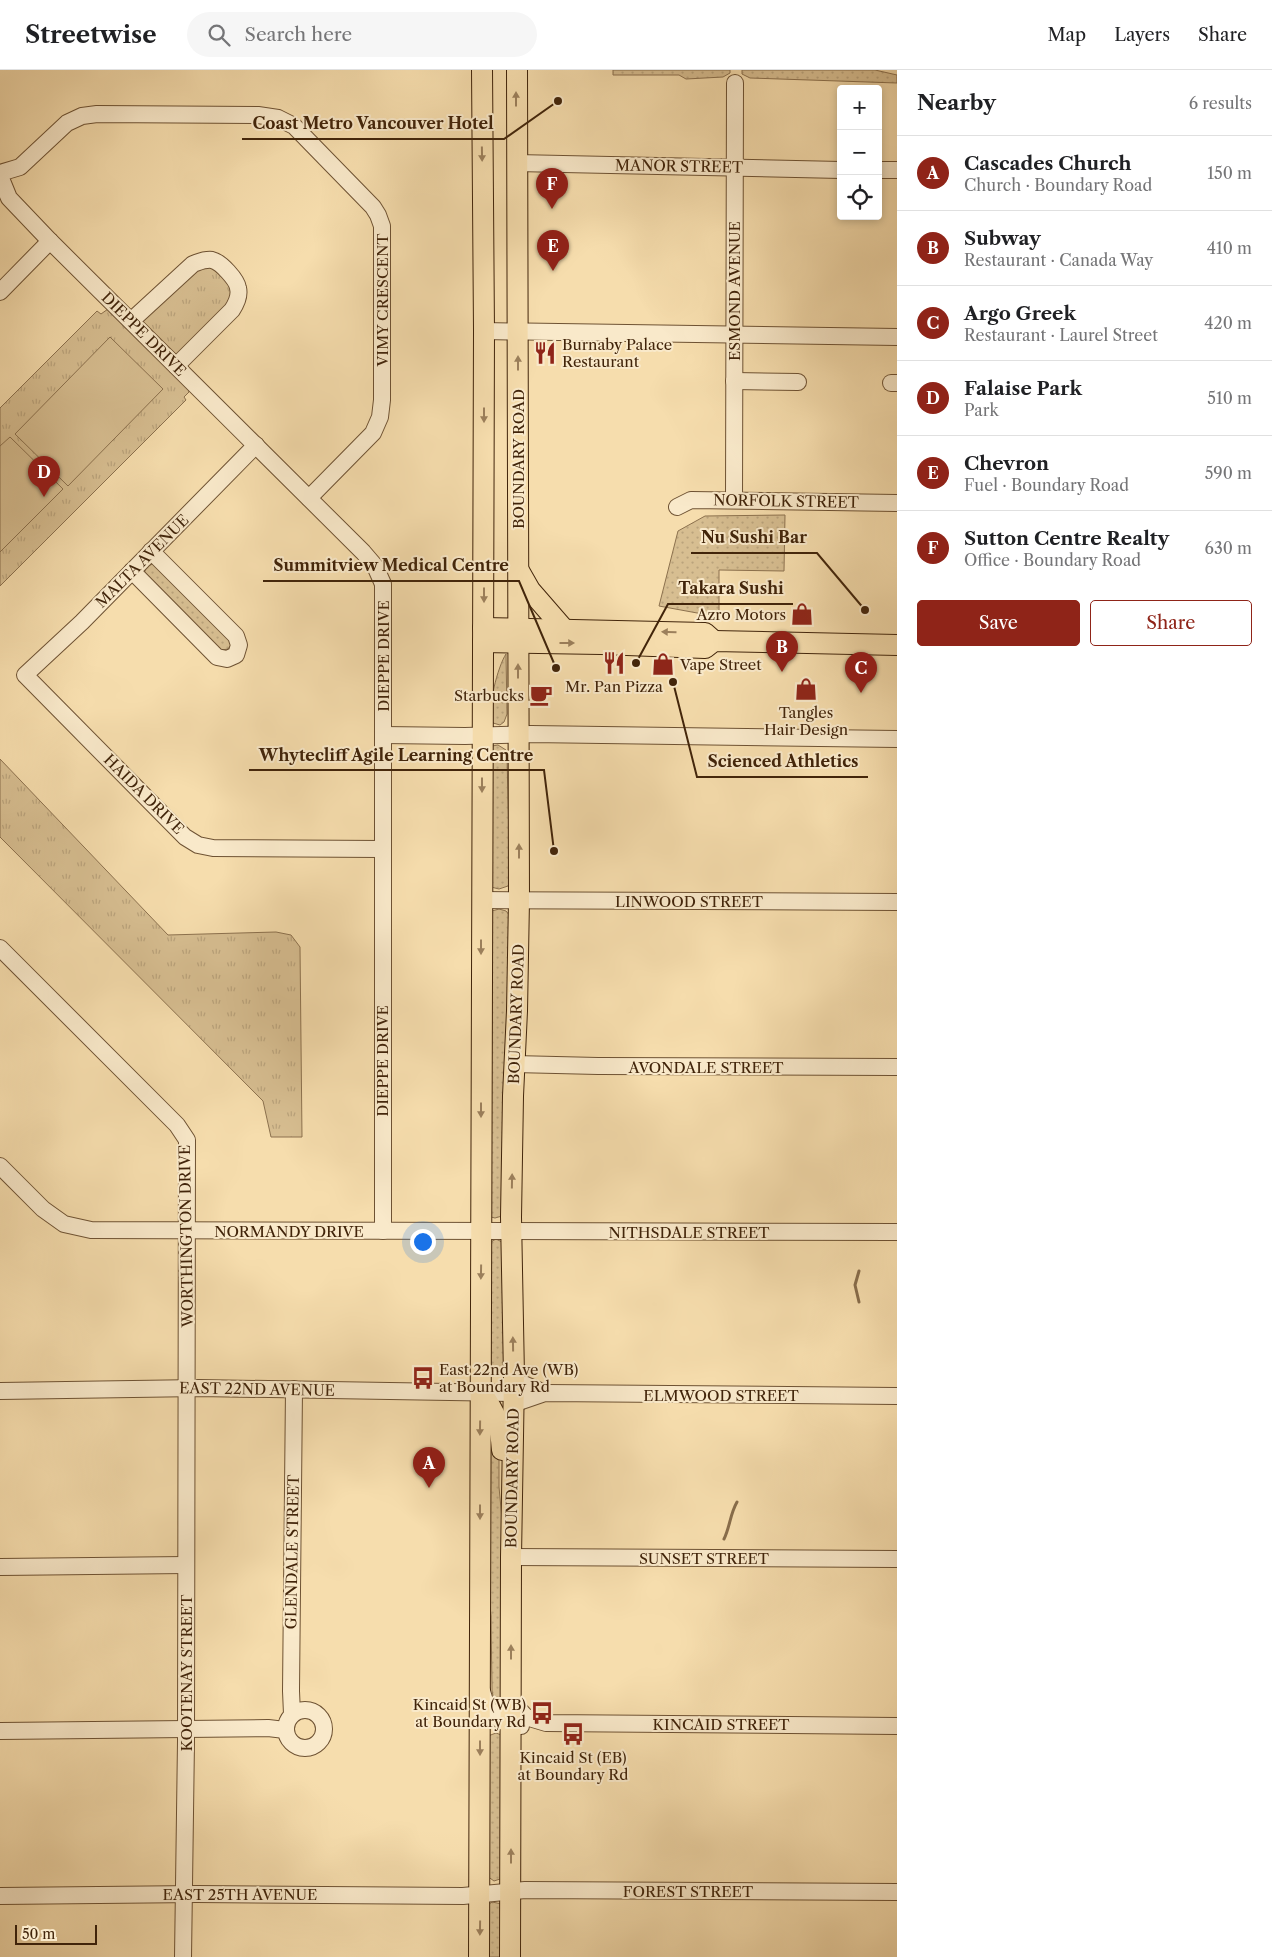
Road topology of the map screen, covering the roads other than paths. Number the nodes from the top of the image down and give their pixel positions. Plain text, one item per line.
1 (482, 70) edge
2 (516, 70) edge
3 (735, 83) dead end
4 (516, 163) junction
5 (734, 168) junction
6 (837, 170) edge
7 (882, 170) edge
8 (897, 170) edge
9 (0, 175) edge
10 (50, 241) junction
11 (0, 292) edge
12 (131, 321) junction
13 (484, 331) junction
14 (518, 331) junction
15 (734, 334) junction
16 (897, 337) edge
17 (176, 366) junction
18 (734, 381) junction
19 (798, 382) dead end
20 (256, 445) junction
21 (309, 498) junction
22 (734, 500) junction
23 (897, 503) edge
24 (677, 507) dead end
25 (151, 551) junction
26 (518, 570) junction
27 (132, 571) junction
28 (564, 628) junction
29 (483, 635) junction
30 (518, 636) junction
31 (714, 641) junction
32 (897, 645) edge
33 (25, 675) joint
34 (383, 735) junction
35 (518, 735) junction
36 (482, 736) junction
37 (897, 739) edge
38 (382, 849) junction
39 (482, 900) junction
40 (519, 900) junction
41 (897, 902) edge
42 (0, 948) edge
43 (514, 1064) junction
44 (897, 1067) edge
45 (0, 1166) edge
46 (187, 1230) junction
47 (383, 1231) junction
48 (481, 1231) junction
49 (512, 1231) junction
50 (897, 1232) edge
51 (187, 1388) junction
52 (0, 1390) edge
53 (294, 1390) junction
54 (481, 1392) junction
55 (513, 1393) junction
56 (897, 1396) edge
57 (512, 1520) junction
58 (511, 1557) junction
59 (897, 1559) edge
60 (186, 1565) junction
61 (0, 1567) edge
62 (480, 1681) junction
63 (512, 1701) junction
64 (292, 1714) junction
65 (546, 1723) junction
66 (511, 1726) junction
67 (897, 1726) edge
68 (186, 1728) junction
69 (285, 1730) junction
70 (0, 1731) edge
71 (511, 1891) junction
72 (897, 1892) edge
73 (185, 1894) junction
74 (480, 1894) junction
75 (0, 1896) edge
76 (183, 1957) edge
77 (479, 1957) edge
78 (510, 1957) edge

1 -> 13 main road, BOUNDARY ROAD
4 -> 2 main road, BOUNDARY ROAD
3 - 5 street, ESMOND AVENUE
4 - 5 street, MANOR STREET
4 - 14 main road, BOUNDARY ROAD
5 - 6 street, MANOR STREET
5 - 15 street, ESMOND AVENUE
7 - 8 street
9 - 10 street, DIEPPE DRIVE
9 - 21 street, VIMY CRESCENT
10 - 11 street
10 - 12 street, DIEPPE DRIVE
12 - 17 street, DIEPPE DRIVE
12 - 17 street
13 - 14 street
13 -> 29 main road, BOUNDARY ROAD
14 - 15 street
26 -> 14 main road, BOUNDARY ROAD
15 - 16 street
15 - 18 street, ESMOND AVENUE
17 - 20 street, DIEPPE DRIVE
18 - 19 street
18 - 22 street, ESMOND AVENUE
20 - 21 street, DIEPPE DRIVE
20 - 25 street, MALTA AVENUE
21 - 34 street, DIEPPE DRIVE
22 - 23 street, NORFOLK STREET
22 - 24 street, NORFOLK STREET
25 - 27 street, MALTA AVENUE
25 - 27 street
26 - 28 main road
26 - 30 main road, BOUNDARY ROAD
27 - 33 street, MALTA AVENUE
28 - 30 main road
31 -> 28 main road
29 - 30 main road
29 - 36 main road, BOUNDARY ROAD
30 -> 31 main road
35 -> 30 main road, BOUNDARY ROAD
31 - 32 main road
33 - 38 street, HAIDA DRIVE
34 - 36 street
34 - 38 street, DIEPPE DRIVE
35 - 36 street
35 - 37 street
40 -> 35 main road, BOUNDARY ROAD
36 -> 39 main road, BOUNDARY ROAD
38 - 47 street, DIEPPE DRIVE
39 - 40 street, LINWOOD STREET
39 -> 48 main road, BOUNDARY ROAD
40 - 41 street, LINWOOD STREET
40 - 43 main road, BOUNDARY ROAD
42 - 46 street, WORTHINGTON DRIVE
43 - 44 street, AVONDALE STREET
49 -> 43 main road, BOUNDARY ROAD
45 - 46 street, NORMANDY DRIVE
46 - 47 street, NORMANDY DRIVE
46 - 51 street, WORTHINGTON DRIVE
47 - 48 street, NORMANDY DRIVE
48 - 49 street, NITHSDALE STREET
48 -> 54 main road, BOUNDARY ROAD
49 - 50 street, NITHSDALE STREET
55 -> 49 main road, BOUNDARY ROAD
51 - 52 street, EAST 22ND AVENUE
51 - 53 street, EAST 22ND AVENUE
51 - 60 street, KOOTENAY STREET
53 - 54 street, EAST 22ND AVENUE
53 - 64 street, GLENDALE STREET
54 - 55 street, EAST 22ND AVENUE
54 - 57 main road
54 -> 62 main road, BOUNDARY ROAD
55 - 56 street, ELMWOOD STREET
55 - 57 main road, BOUNDARY ROAD
57 - 58 main road, BOUNDARY ROAD
58 - 59 street, SUNSET STREET
63 -> 58 main road, BOUNDARY ROAD
60 - 61 street
60 - 68 street, KOOTENAY STREET
62 - 66 street
62 -> 74 main road, BOUNDARY ROAD
63 - 65 street, KINCAID STREET
63 - 66 main road, BOUNDARY ROAD
64 - 69 street
64 - 69 street
65 - 66 street, KINCAID STREET
65 - 67 street, KINCAID STREET
71 -> 66 main road, BOUNDARY ROAD
68 - 69 street
68 - 70 street
68 - 73 street, KOOTENAY STREET
71 - 72 street, FOREST STREET
71 - 74 street, FOREST STREET
71 - 78 main road, BOUNDARY ROAD
73 - 74 street, EAST 25TH AVENUE
73 - 75 street, EAST 25TH AVENUE
73 - 76 street, KOOTENAY STREET
74 -> 77 main road, BOUNDARY ROAD

